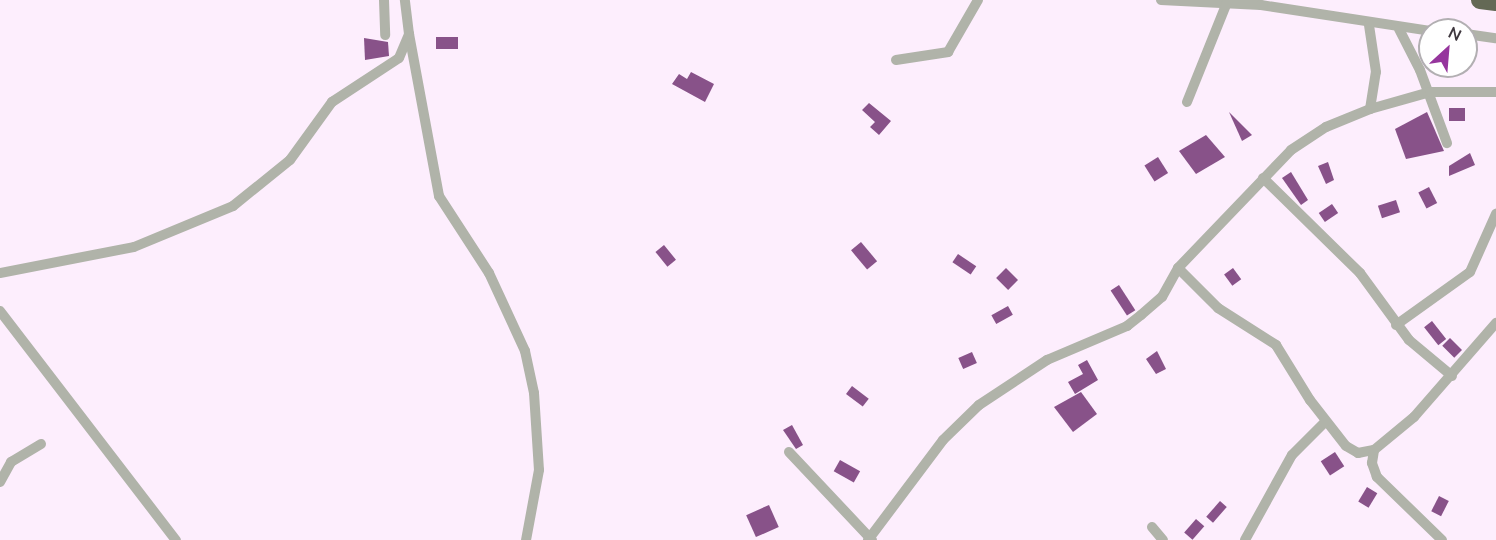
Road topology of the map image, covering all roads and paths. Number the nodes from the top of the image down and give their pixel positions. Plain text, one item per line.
1 (384, 0) edge
2 (405, 0) edge
3 (978, 0) edge
4 (1161, 0) edge
5 (1480, 0) edge
6 (1496, 2) edge
7 (1228, 3) edge
8 (1369, 25) junction
9 (1399, 29) junction
10 (1418, 30) edge
11 (409, 34) junction
12 (385, 35) dead end
13 (1478, 36) edge
14 (1496, 38) edge
15 (896, 60) dead end
16 (1430, 92) junction
17 (1496, 92) edge
18 (1187, 102) dead end
19 (1370, 109) junction
20 (1447, 143) dead end
21 (1263, 178) junction
22 (1496, 214) edge
23 (1178, 268) junction
24 (0, 273) edge
25 (0, 311) edge
26 (1496, 323) edge
27 (1396, 325) junction
28 (1452, 376) junction
29 (1325, 422) junction
30 (41, 444) dead end
31 (1374, 450) junction
32 (789, 452) dead end
33 (0, 482) edge
34 (1152, 527) dead end
35 (870, 539) edge
36 (176, 540) edge
37 (525, 540) edge
38 (1163, 540) edge
39 (1245, 540) edge
40 (1442, 540) edge

1 - 12 street
2 - 11 street
3 - 15 street
4 - 7 street
5 - 6 highway
7 - 8 street
7 - 18 street
8 - 9 street
8 - 19 street
9 - 10 street
9 - 16 street
11 - 24 street
11 - 37 street
13 - 14 street
16 - 17 street
16 - 19 street
16 - 20 street
19 - 21 street
21 - 23 street
21 - 27 street
22 - 27 street
23 - 29 street
23 - 35 street
25 - 36 street
26 - 28 street
27 - 28 street
28 - 31 street
29 - 31 street
29 - 39 street
30 - 33 street
31 - 40 street
32 - 35 street
34 - 38 street

